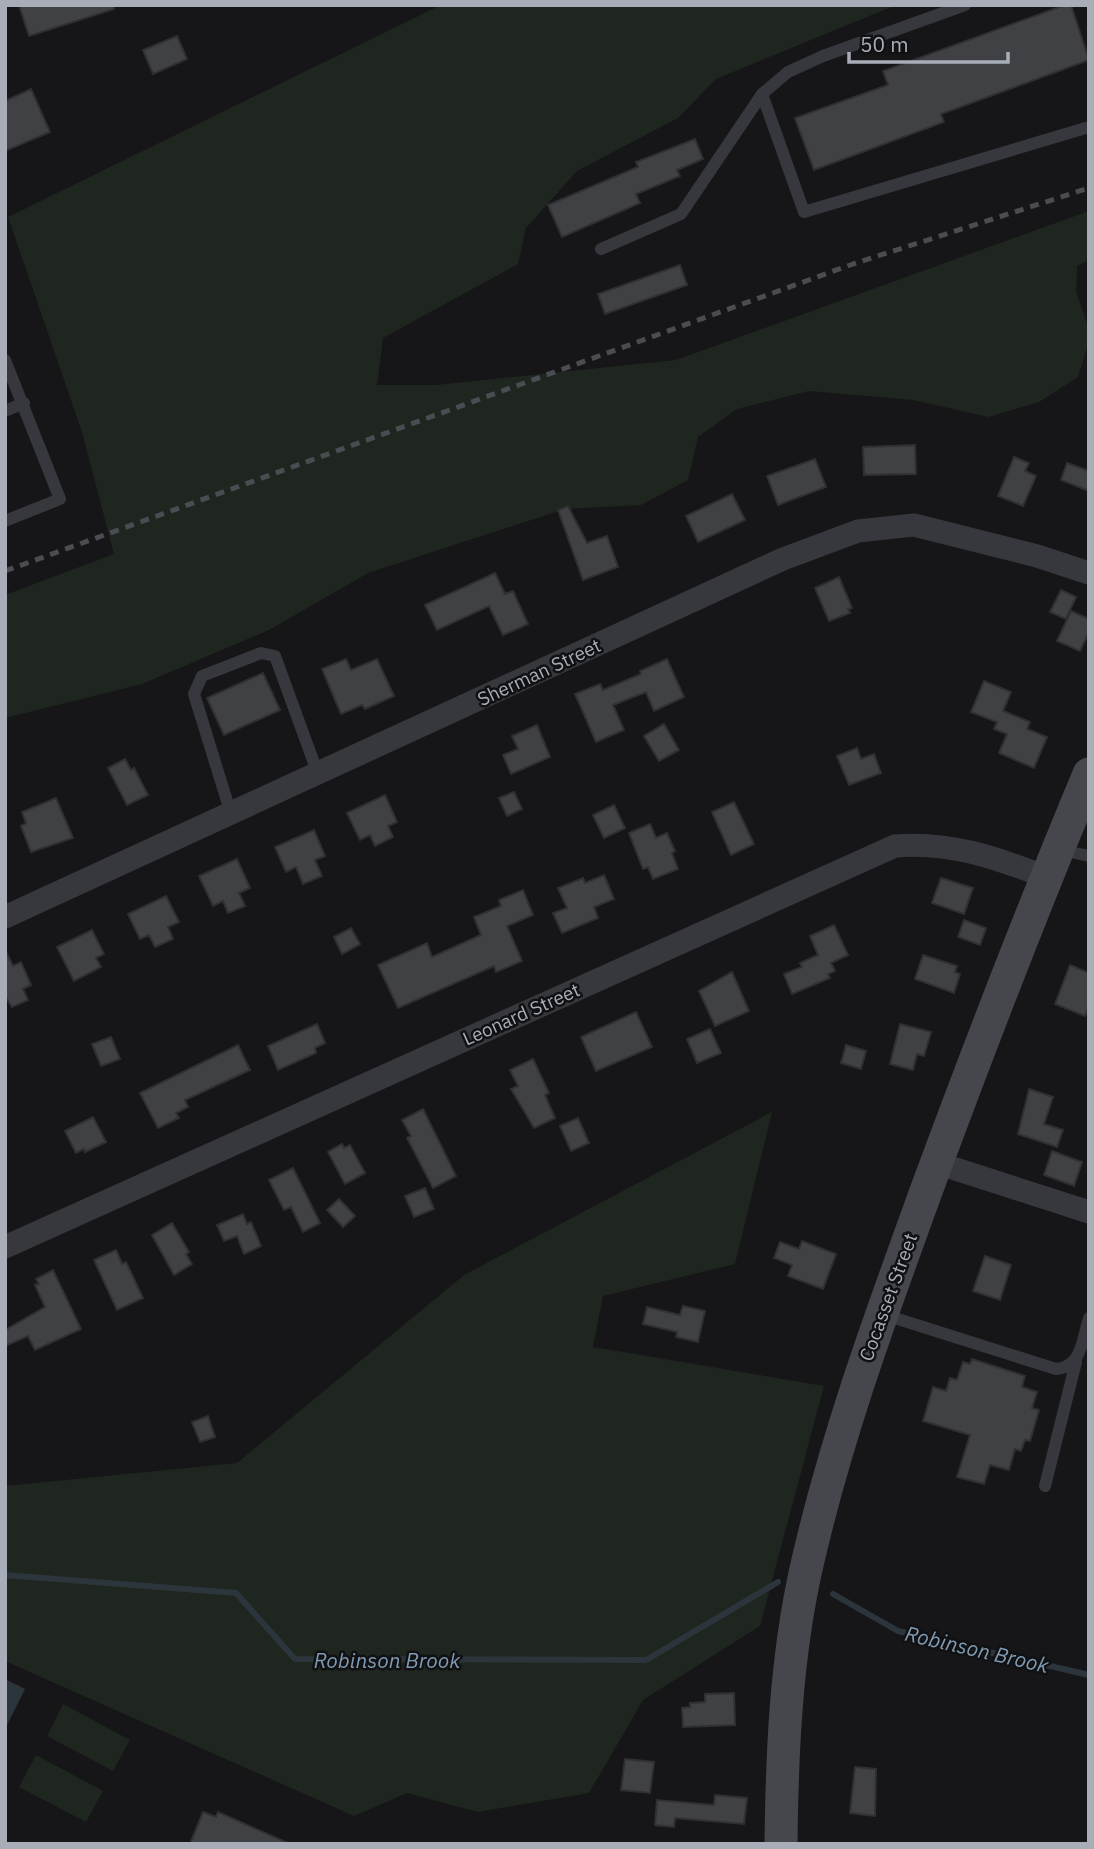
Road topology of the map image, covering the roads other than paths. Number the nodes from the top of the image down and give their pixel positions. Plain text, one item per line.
1 (965, 5) edge
2 (762, 94) junction
3 (1089, 127) edge
4 (601, 249) dead end
5 (5, 360) edge
6 (24, 403) junction
7 (5, 411) edge
8 (5, 521) edge
9 (1089, 573) edge
10 (318, 774) junction
11 (1089, 774) edge
12 (231, 814) junction
13 (1064, 861) edge
14 (5, 917) edge
15 (937, 1163) junction
16 (1089, 1212) edge
17 (5, 1247) edge
18 (882, 1314) junction
19 (1089, 1318) edge
20 (1076, 1362) junction
21 (1045, 1486) dead end
22 (781, 1844) edge

1 - 2 lane
2 - 3 lane
2 - 4 lane
5 - 6 lane
6 - 7 lane
6 - 8 lane
9 - 10 street, Sherman Street
10 - 12 street, Sherman Street
10 - 12 lane
11 - 13 main road, Cocasset Street
12 - 14 street, Sherman Street
13 - 15 main road, Cocasset Street
13 - 17 street, Leonard Street
15 - 16 street
15 - 18 main road, Cocasset Street
18 - 20 lane
18 - 22 main road, Cocasset Street
19 - 20 lane
20 - 21 lane

